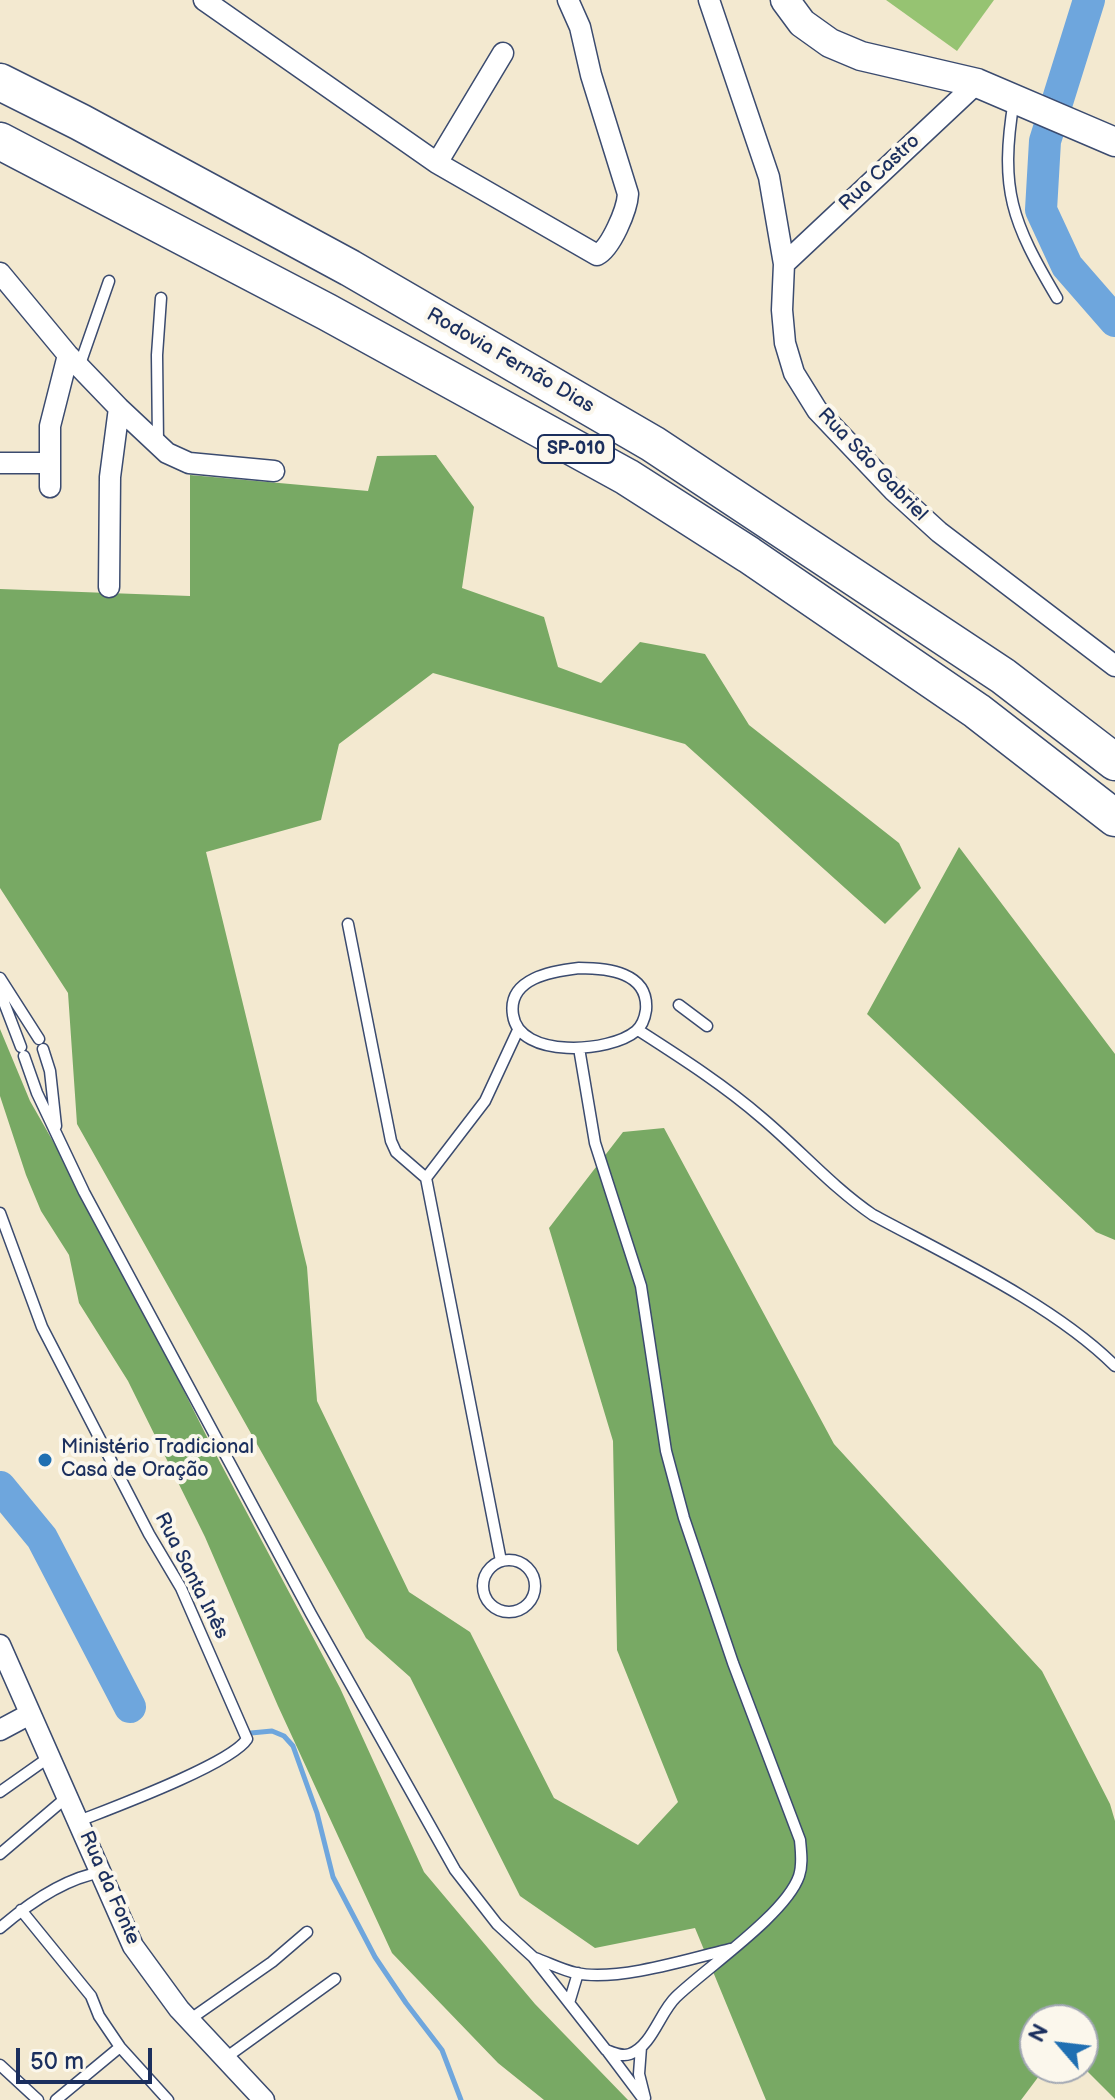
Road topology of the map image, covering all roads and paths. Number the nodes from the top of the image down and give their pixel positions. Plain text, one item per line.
1 (204, 0) edge
2 (568, 0) edge
3 (709, 0) edge
4 (785, 0) edge
5 (503, 53) dead end
6 (0, 82) edge
7 (977, 83) junction
8 (1018, 100) junction
9 (0, 141) edge
10 (1113, 141) edge
11 (437, 163) junction
12 (784, 264) junction
13 (0, 273) edge
14 (109, 281) dead end
15 (161, 298) dead end
16 (1057, 298) dead end
17 (73, 361) junction
18 (119, 408) junction
19 (158, 445) junction
20 (0, 463) edge
21 (50, 463) junction
22 (274, 471) dead end
23 (50, 487) dead end
24 (109, 587) dead end
25 (1115, 666) edge
26 (1115, 762) edge
27 (1115, 818) edge
28 (348, 924) dead end
29 (0, 978) edge
30 (0, 992) edge
31 (679, 1005) dead end
32 (707, 1026) dead end
33 (518, 1030) junction
34 (638, 1030) junction
35 (579, 1048) junction
36 (57, 1132) junction
37 (426, 1178) junction
38 (0, 1213) edge
39 (1115, 1366) edge
40 (501, 1561) junction
41 (0, 1645) edge
42 (30, 1714) junction
43 (0, 1730) edge
44 (48, 1758) junction
45 (0, 1792) edge
46 (67, 1797) junction
47 (79, 1821) junction
48 (0, 1854) edge
49 (102, 1872) junction
50 (21, 1910) junction
51 (0, 1928) edge
52 (307, 1932) dead end
53 (735, 1948) junction
54 (533, 1957) junction
55 (578, 1973) junction
56 (335, 1979) dead end
57 (569, 2003) junction
58 (189, 2020) junction
59 (120, 2047) junction
60 (641, 2047) junction
61 (606, 2050) junction
62 (224, 2059) junction
63 (0, 2065) edge
64 (38, 2100) edge
65 (56, 2100) edge
66 (168, 2100) edge
67 (264, 2100) edge
68 (645, 2100) edge

1 - 11 street
2 - 11 street
3 - 12 street, Rua São Gabriel
4 - 7 main road
5 - 11 street
6 - 26 highway, Rodovia Fernão Dias / SP-010
7 - 8 main road
7 - 12 street, Rua Castro
8 - 10 main road
8 - 16 lane
9 - 27 highway, SP-010
12 - 25 street, Rua São Gabriel
13 - 17 street
14 - 17 lane
15 - 19 lane
17 - 18 street
17 - 21 street
18 - 19 street
18 - 24 street
19 - 22 street
20 - 21 street
21 - 23 street
28 - 37 lane
29 - 36 lane
30 - 36 lane
31 - 32 lane
33 - 34 lane
33 - 35 lane
33 - 37 lane
34 - 35 lane
34 - 39 lane
35 - 53 lane
36 - 54 lane
37 - 40 lane
38 - 47 lane, Rua Santa Inês
40 - 40 lane
41 - 42 street, Rua da Fonte
42 - 43 street
42 - 44 street, Rua da Fonte
44 - 45 lane
44 - 46 street, Rua da Fonte
46 - 47 street, Rua da Fonte
46 - 48 lane
47 - 49 street, Rua da Fonte
49 - 50 lane
49 - 58 street, Rua da Fonte
50 - 51 lane
50 - 59 lane
52 - 58 lane
53 - 55 lane
53 - 60 lane
54 - 55 lane
54 - 57 lane
55 - 57 lane
56 - 62 lane
57 - 61 lane
58 - 62 street, Rua da Fonte
59 - 65 lane
59 - 66 lane
60 - 61 lane
60 - 68 lane
61 - 68 lane
62 - 67 street, Rua da Fonte
63 - 64 lane

